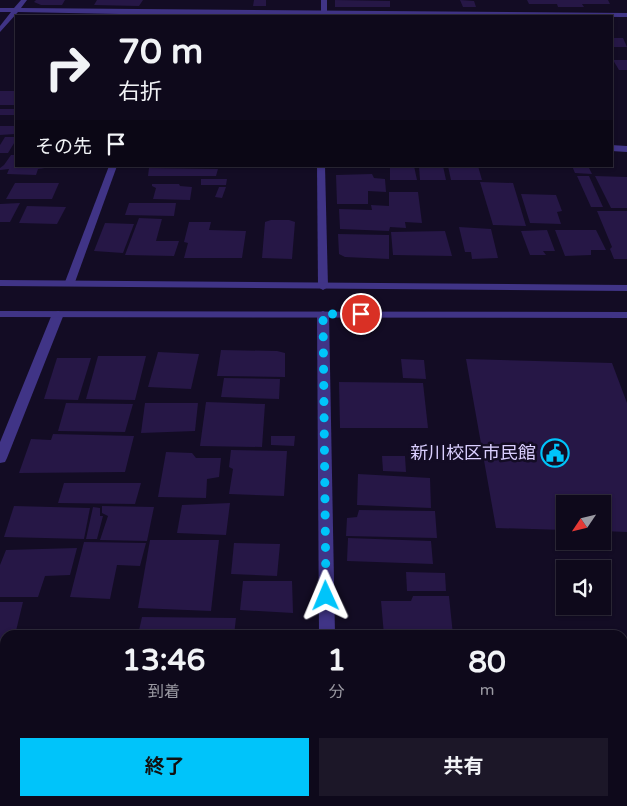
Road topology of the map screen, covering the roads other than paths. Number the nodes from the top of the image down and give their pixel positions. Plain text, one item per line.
1 (24, 0) edge
2 (324, 0) edge
3 (0, 10) edge
4 (16, 10) junction
5 (168, 15) edge
6 (324, 15) edge
7 (613, 15) edge
8 (627, 15) edge
9 (0, 30) edge
10 (613, 148) edge
11 (627, 149) edge
12 (113, 167) edge
13 (321, 167) edge
14 (0, 282) edge
15 (70, 282) junction
16 (323, 287) junction
17 (627, 288) edge
18 (0, 314) edge
19 (58, 314) junction
20 (323, 314) junction
21 (627, 315) edge
22 (0, 458) edge
23 (327, 630) edge

1 - 4 street
2 - 6 street
3 - 4 street
4 - 5 street
4 - 9 street
5 - 6 street
7 - 8 street
10 - 11 street
12 - 15 street
13 - 16 street
14 - 15 street
15 - 16 street
16 - 17 street
18 - 19 street
19 - 20 street
19 - 22 street
20 - 21 street
20 - 23 street

